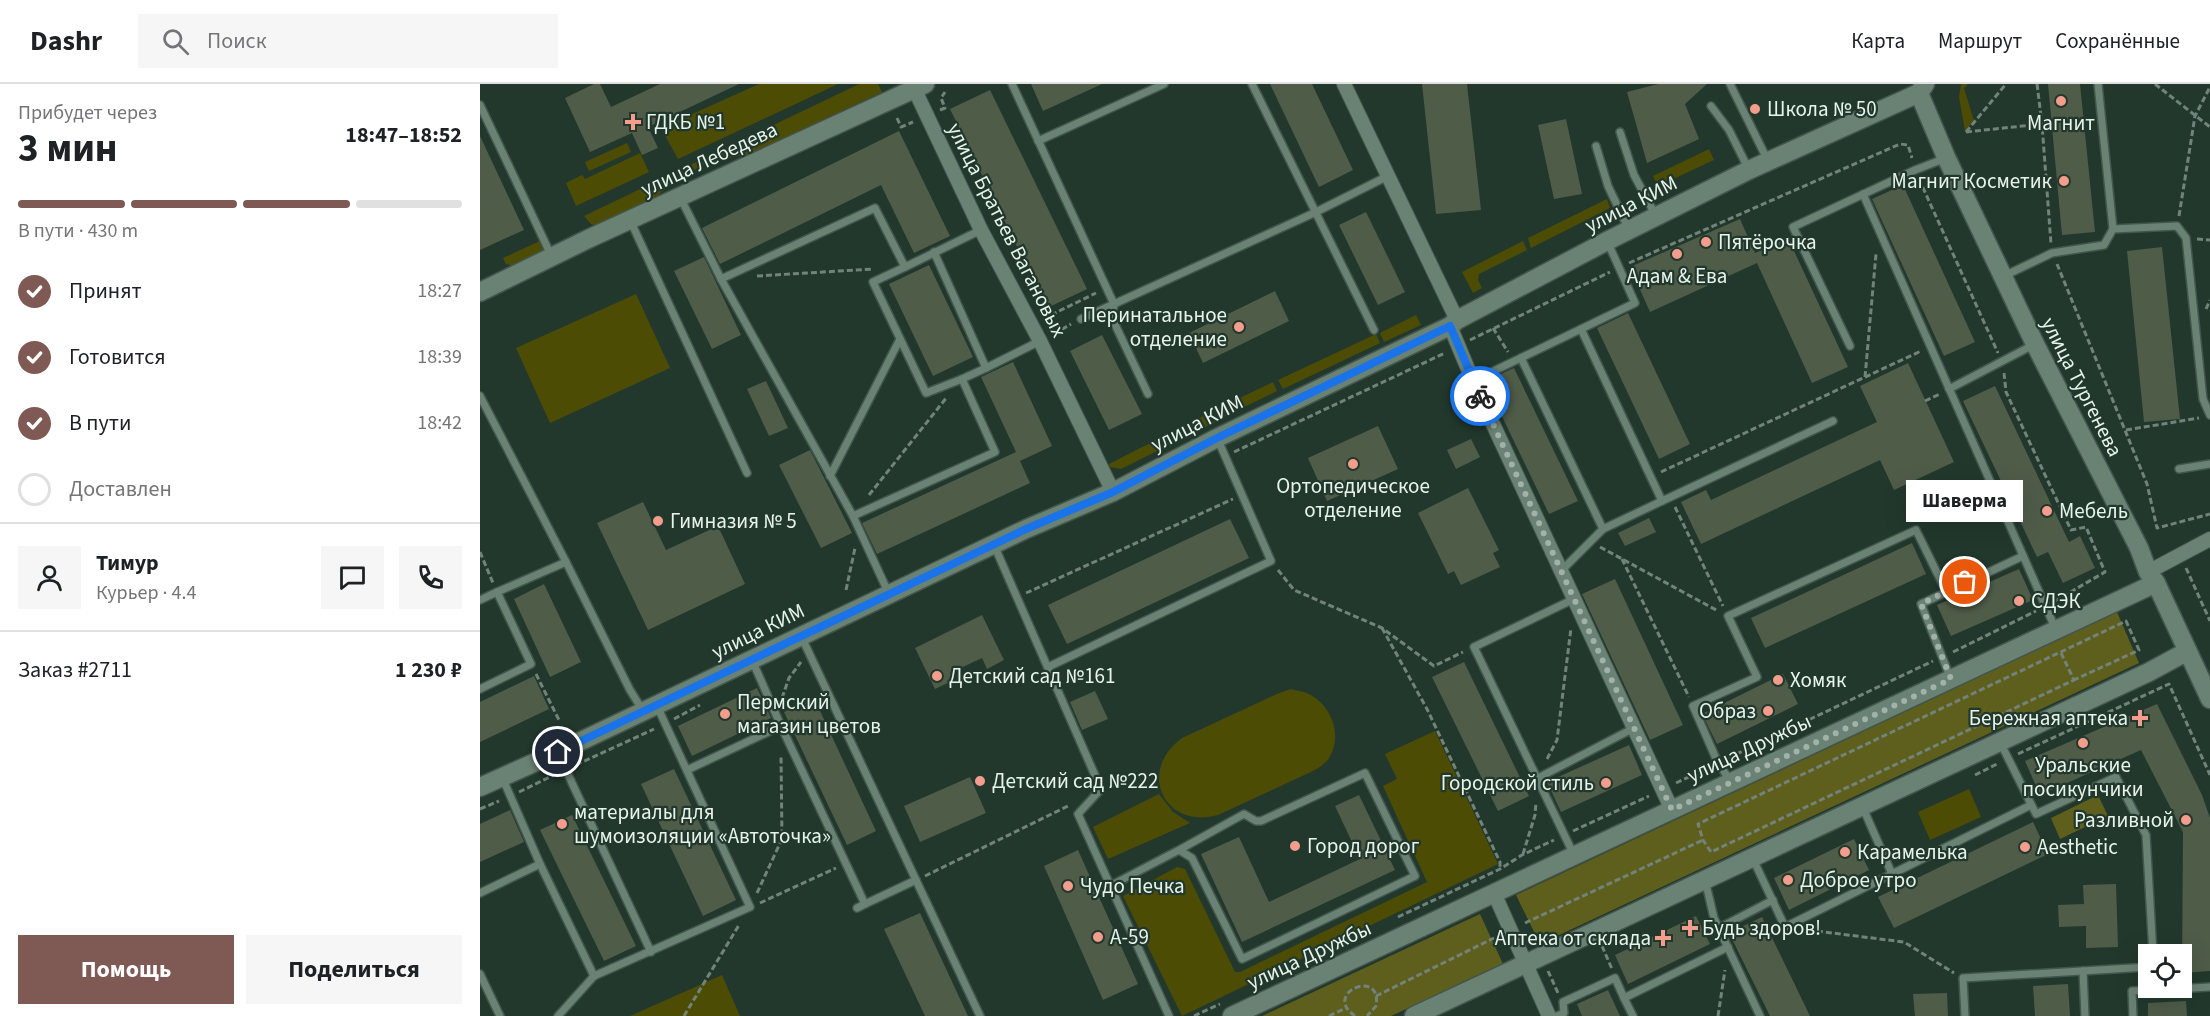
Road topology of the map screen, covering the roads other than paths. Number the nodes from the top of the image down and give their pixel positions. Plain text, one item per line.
1 (1012, 84) edge
2 (1164, 84) edge
3 (1252, 84) edge
4 (1344, 84) edge
5 (1730, 84) edge
6 (2098, 84) edge
7 (918, 86) edge
8 (1922, 88) edge
9 (480, 105) edge
10 (1711, 106) dead end
11 (484, 121) edge
12 (1620, 132) dead end
13 (1038, 141) junction
14 (1596, 146) dead end
15 (1946, 157) junction
16 (1768, 161) junction
17 (1749, 170) junction
18 (1388, 176) junction
19 (1863, 194) junction
20 (680, 196) junction
21 (1314, 213) junction
22 (1656, 216) junction
23 (630, 220) junction
24 (2113, 229) junction
25 (981, 230) junction
26 (1629, 230) junction
27 (1607, 241) junction
28 (934, 252) junction
29 (552, 258) junction
30 (905, 267) junction
31 (2004, 276) junction
32 (721, 279) junction
33 (480, 292) edge
34 (1114, 304) junction
35 (1081, 319) road end
36 (1454, 323) junction
37 (1581, 329) junction
38 (1374, 330) dead end
39 (900, 339) junction
40 (1040, 341) junction
41 (2035, 344) junction
42 (1850, 346) dead end
43 (1517, 360) junction
44 (986, 368) junction
45 (962, 379) junction
46 (1473, 381) junction
47 (1949, 389) junction
48 (1148, 394) dead end
49 (480, 396) edge
50 (2210, 415) edge
51 (1833, 421) dead end
52 (1217, 438) junction
53 (2210, 464) edge
54 (2179, 469) dead end
55 (747, 473) dead end
56 (830, 476) junction
57 (1113, 492) junction
58 (1662, 501) junction
59 (853, 516) junction
60 (1603, 529) junction
61 (2210, 539) edge
62 (994, 545) junction
63 (2023, 556) junction
64 (566, 562) junction
65 (1561, 571) junction
66 (2152, 578) junction
67 (1946, 591) junction
68 (496, 592) junction
69 (889, 594) junction
70 (1574, 599) junction
71 (480, 600) edge
72 (2056, 630) junction
73 (805, 643) junction
74 (2186, 651) junction
75 (752, 660) junction
76 (1048, 667) junction
77 (1951, 679) junction
78 (480, 689) edge
79 (2208, 691) edge
80 (650, 708) junction
81 (781, 726) junction
82 (1634, 728) junction
83 (1999, 741) junction
84 (558, 752) junction
85 (687, 770) junction
86 (502, 777) junction
87 (1538, 778) junction
88 (1731, 782) junction
89 (480, 788) edge
90 (2031, 805) junction
91 (1862, 806) junction
92 (1672, 810) junction
93 (1179, 850) junction
94 (1574, 855) junction
95 (1752, 857) junction
96 (540, 864) junction
97 (1892, 874) junction
98 (1705, 879) junction
99 (916, 880) junction
100 (1110, 885) junction
101 (480, 893) edge
102 (1494, 893) junction
103 (1773, 900) junction
104 (865, 904) junction
105 (857, 908) dead end
106 (1719, 928) junction
107 (2152, 944) edge
108 (1728, 947) junction
109 (651, 951) junction
110 (1526, 963) junction
111 (2138, 968) edge
112 (2083, 971) junction
113 (480, 974) edge
114 (594, 976) junction
115 (2192, 987) edge
116 (2210, 987) edge
117 (2138, 990) edge
118 (1624, 998) junction
119 (500, 1016) edge
120 (558, 1016) edge
121 (980, 1016) edge
122 (1169, 1016) edge
123 (1232, 1016) edge
124 (1414, 1016) edge
125 (1549, 1016) edge
126 (1557, 1016) edge
127 (1633, 1016) edge
128 (1760, 1016) edge
129 (1965, 1016) edge
130 (2085, 1016) edge
131 (2133, 1016) edge

1 - 13 lane
2 - 13 lane
3 - 21 lane
4 - 18 street
5 - 16 lane
6 - 24 lane
7 - 20 street, улица Лебедева
7 - 25 street, улица Братьев Вагановых
8 - 15 street, улица Тургенева
8 - 16 street, улица КИМ
9 - 11 lane
10 - 17 lane
11 - 29 lane
12 - 22 lane
13 - 34 lane
14 - 26 lane
15 - 19 lane
15 - 31 street, улица Тургенева
16 - 17 street, улица КИМ
17 - 22 street, улица КИМ
18 - 21 lane
18 - 36 street
19 - 42 lane
19 - 47 lane
20 - 23 street, улица Лебедева
20 - 32 lane
21 - 34 lane
21 - 38 lane
22 - 26 street, улица КИМ
23 - 29 street, улица Лебедева
23 - 55 lane
24 - 31 lane
24 - 50 lane
25 - 28 lane
25 - 40 street, улица Братьев Вагановых
26 - 27 street, улица КИМ
27 - 36 street, улица КИМ
27 - 37 lane
28 - 30 lane
28 - 44 lane
29 - 33 street, улица Лебедева
30 - 32 lane
30 - 39 lane
31 - 41 street, улица Тургенева
32 - 56 lane
34 - 35 lane
34 - 48 lane
36 - 46 street
36 - 52 street, улица КИМ
37 - 43 lane
37 - 58 lane
39 - 45 lane
39 - 56 lane
40 - 44 lane
40 - 57 street, улица Братьев Вагановых
41 - 47 lane
41 - 66 street, улица Тургенева
43 - 46 lane
43 - 60 lane
44 - 45 lane
45 - 59 lane
46 - 65 street
47 - 63 lane
49 - 64 lane
51 - 58 lane
52 - 57 street, улица КИМ
52 - 76 lane
53 - 54 lane
56 - 59 lane
57 - 62 street, улица КИМ
58 - 60 lane
59 - 69 lane
60 - 65 lane
61 - 66 street
62 - 69 street, улица КИМ
62 - 76 lane
63 - 67 lane
63 - 72 lane
64 - 68 lane
64 - 80 lane
65 - 70 street
66 - 72 street, улица Дружбы
66 - 74 street, улица Тургенева
67 - 77 lane
67 - 88 lane
68 - 71 lane
68 - 78 lane
69 - 73 street, улица КИМ
70 - 82 street
70 - 87 lane
72 - 77 street, улица Дружбы
73 - 75 street, улица КИМ
73 - 99 lane
74 - 79 street, улица Тургенева
74 - 83 street
75 - 80 street, улица КИМ
75 - 81 lane
76 - 100 lane
77 - 88 street, улица Дружбы
80 - 84 street, улица КИМ
80 - 85 lane
81 - 85 lane
81 - 104 lane
82 - 87 lane
82 - 92 street
83 - 90 lane
83 - 91 street
84 - 86 street, улица КИМ
84 - 109 lane
85 - 109 lane
86 - 89 street, улица КИМ
86 - 96 lane
87 - 94 lane
88 - 92 street, улица Дружбы
90 - 97 lane
90 - 107 lane
91 - 95 street
91 - 97 lane
92 - 94 street, улица Дружбы
93 - 93 lane
93 - 100 lane
94 - 102 street, улица Дружбы
95 - 98 street
95 - 103 lane
96 - 101 lane
96 - 114 lane
97 - 103 lane
98 - 106 lane
98 - 110 street
99 - 104 lane
99 - 121 lane
100 - 122 lane
102 - 110 street
102 - 123 street, улица Дружбы
103 - 106 lane
104 - 105 lane
106 - 108 lane
108 - 118 lane
108 - 128 lane
109 - 114 lane
110 - 124 street
110 - 125 street
111 - 112 lane
112 - 129 lane
112 - 130 lane
113 - 119 lane
114 - 120 lane
115 - 116 lane
117 - 131 lane
118 - 126 lane
118 - 127 lane

